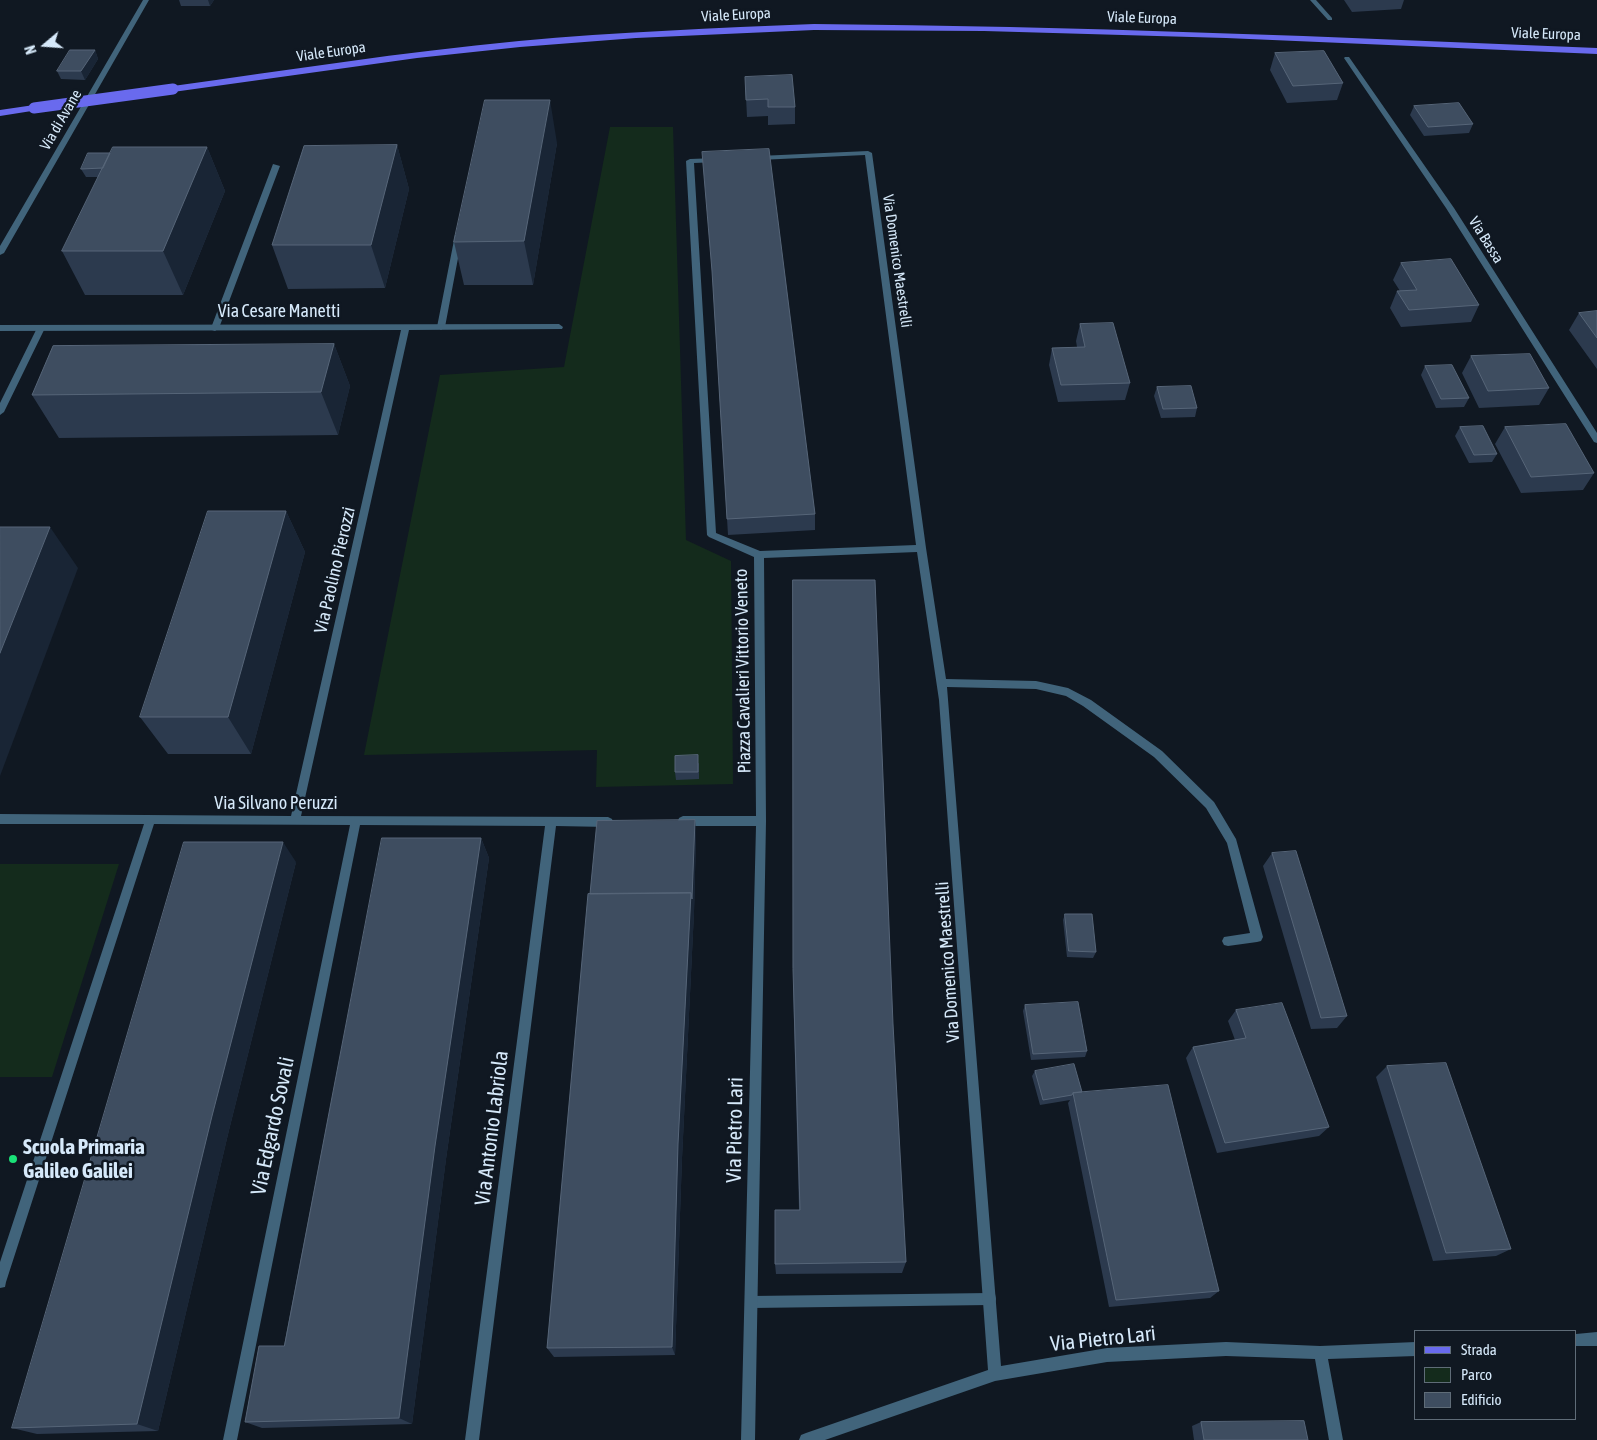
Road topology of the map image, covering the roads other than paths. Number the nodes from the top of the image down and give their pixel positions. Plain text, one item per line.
1 (146, 0) edge
2 (1313, 0) edge
3 (1330, 19) dead end
4 (1597, 51) edge
5 (1347, 58) dead end
6 (0, 113) edge
7 (747, 158) edge
8 (728, 159) edge
9 (276, 166) dead end
10 (459, 232) edge
11 (0, 253) edge
12 (406, 327) junction
13 (441, 327) junction
14 (559, 327) dead end
15 (0, 328) edge
16 (41, 328) junction
17 (216, 328) junction
18 (0, 412) edge
19 (1597, 440) edge
20 (921, 548) junction
21 (759, 555) junction
22 (942, 683) junction
23 (0, 819) edge
24 (295, 820) junction
25 (150, 821) junction
26 (356, 821) junction
27 (675, 821) edge
28 (761, 821) junction
29 (551, 822) junction
30 (618, 822) edge
31 (1228, 941) dead end
32 (0, 1282) edge
33 (990, 1299) junction
34 (751, 1302) junction
35 (1597, 1339) edge
36 (1577, 1340) edge
37 (1414, 1349) edge
38 (1320, 1353) junction
39 (995, 1374) junction
40 (230, 1440) edge
41 (472, 1440) edge
42 (748, 1440) edge
43 (806, 1440) edge
44 (1336, 1440) edge

1 - 11 street, Via di Avane
2 - 3 street
4 - 6 main road, Viale Europa, bridge
5 - 19 street, Via Bassa
7 - 20 street, Via Domenico Maestrelli
8 - 21 street, Piazza Cavalieri Vittorio Veneto
9 - 17 street
10 - 13 street
12 - 13 street, Via Cesare Manetti
12 - 17 street, Via Cesare Manetti
12 - 24 street, Via Paolino Pierozzi
13 - 14 street, Via Cesare Manetti
15 - 16 street, Via Cesare Manetti
16 - 17 street, Via Cesare Manetti
16 - 18 street
20 - 21 street
20 - 22 street, Via Domenico Maestrelli
21 - 28 street, Piazza Cavalieri Vittorio Veneto
22 - 31 street
22 - 33 street, Via Domenico Maestrelli
23 - 25 street, Via Silvano Peruzzi
24 - 25 street, Via Silvano Peruzzi
24 - 26 street, Via Silvano Peruzzi
25 - 32 street
26 - 29 street, Via Silvano Peruzzi
26 - 40 street, Via Edgardo Sovali
27 - 28 street
28 - 34 street, Via Pietro Lari
29 - 30 street
29 - 41 street, Via Antonio Labriola
33 - 34 street
33 - 39 street, Via Domenico Maestrelli
34 - 42 street, Via Pietro Lari
35 - 36 street
37 - 38 street, Via Pietro Lari
38 - 39 street, Via Pietro Lari
38 - 44 street
39 - 43 street, Via Pietro Lari

